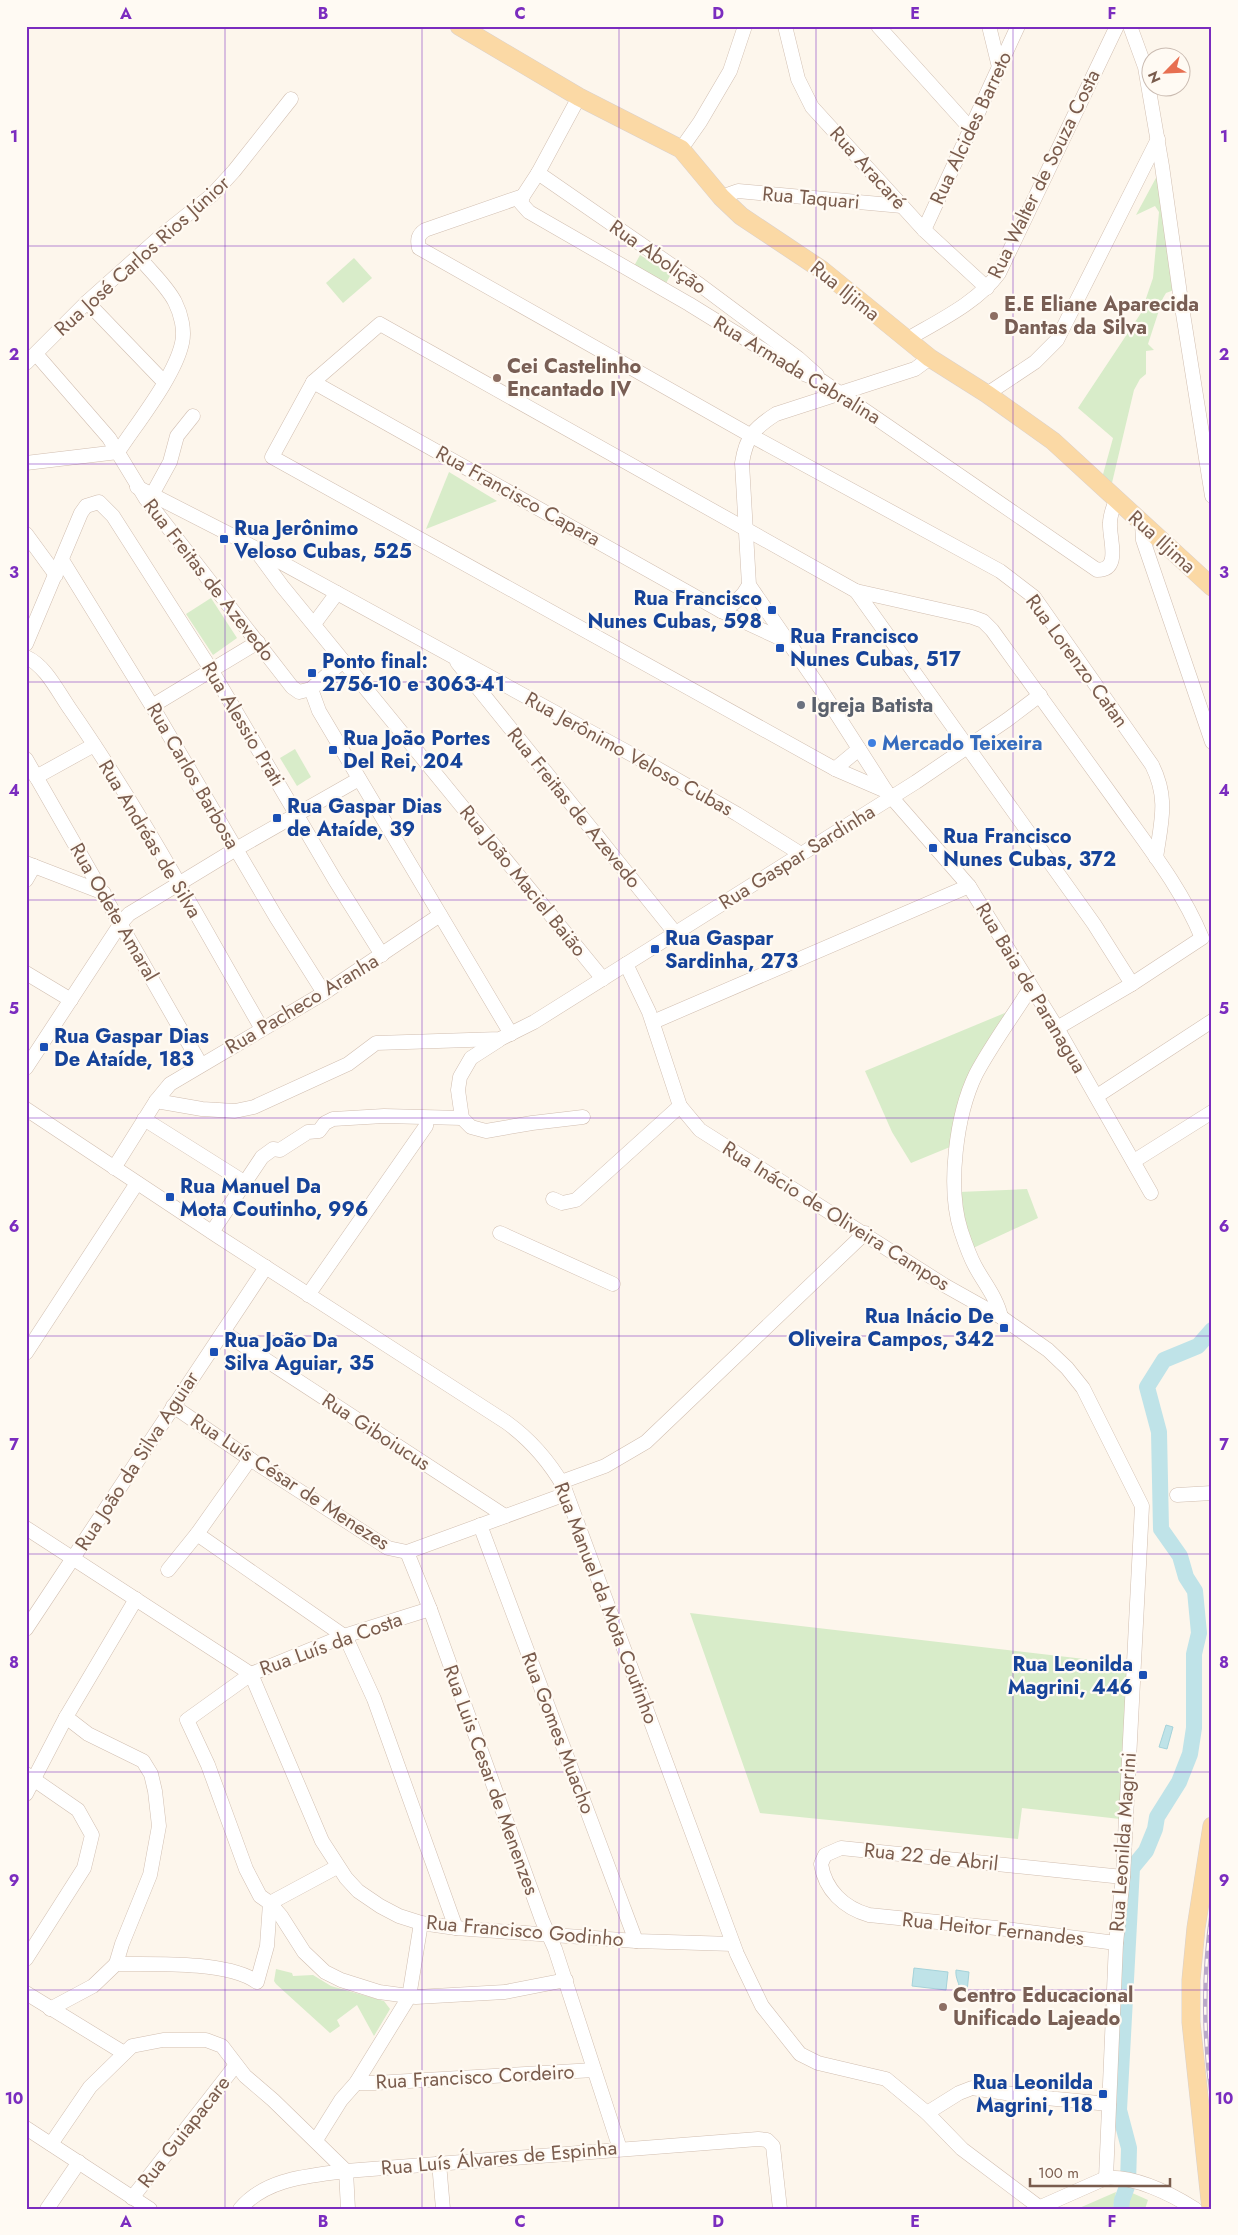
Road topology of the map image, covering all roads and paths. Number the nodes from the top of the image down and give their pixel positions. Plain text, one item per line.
1 (459, 26) edge
2 (745, 26) edge
3 (785, 26) edge
4 (878, 26) edge
5 (989, 26) edge
6 (1018, 26) edge
7 (1130, 26) edge
8 (1111, 29) edge
9 (999, 67) junction
10 (579, 97) junction
11 (291, 98) dead end
12 (970, 128) junction
13 (1158, 139) junction
14 (680, 149) junction
15 (538, 173) junction
16 (523, 196) junction
17 (721, 197) junction
18 (902, 206) junction
19 (924, 230) junction
20 (139, 257) junction
21 (987, 288) junction
22 (87, 302) junction
23 (906, 340) junction
24 (31, 358) edge
25 (930, 358) junction
26 (822, 381) junction
27 (164, 382) junction
28 (313, 382) junction
29 (840, 392) junction
30 (987, 394) junction
31 (193, 416) dead end
32 (750, 435) junction
33 (118, 452) junction
34 (27, 460) edge
35 (137, 487) junction
36 (153, 493) junction
37 (1212, 496) edge
38 (1116, 500) junction
39 (1142, 524) junction
40 (746, 529) junction
41 (26, 534) edge
42 (255, 549) junction
43 (62, 560) junction
44 (56, 575) junction
45 (749, 585) junction
46 (1212, 587) edge
47 (856, 591) junction
48 (337, 593) junction
49 (721, 611) junction
50 (314, 624) junction
51 (787, 641) junction
52 (258, 642) junction
53 (26, 644) edge
54 (26, 657) edge
55 (454, 658) junction
56 (343, 661) junction
57 (212, 671) junction
58 (311, 689) junction
59 (1040, 695) junction
60 (152, 706) junction
61 (1212, 742) edge
62 (94, 745) junction
63 (968, 747) junction
64 (859, 749) junction
65 (26, 759) edge
66 (835, 769) junction
67 (36, 777) junction
68 (360, 779) junction
69 (889, 795) junction
70 (297, 814) junction
71 (236, 848) junction
72 (801, 854) junction
73 (1156, 858) junction
74 (30, 864) edge
75 (26, 880) edge
76 (178, 884) junction
77 (969, 886) junction
78 (104, 893) junction
79 (440, 915) junction
80 (121, 923) junction
81 (676, 934) junction
82 (382, 955) junction
83 (626, 964) junction
84 (26, 973) edge
85 (603, 979) junction
86 (1132, 984) junction
87 (1031, 987) junction
88 (324, 992) junction
89 (70, 1000) junction
90 (1212, 1021) edge
91 (653, 1022) junction
92 (1058, 1028) junction
93 (262, 1029) junction
94 (505, 1037) junction
95 (201, 1065) junction
96 (26, 1068) edge
97 (1096, 1096) junction
98 (156, 1100) junction
99 (680, 1106) junction
100 (26, 1109) edge
101 (1212, 1112) edge
102 (583, 1117) dead end
103 (427, 1118) junction
104 (462, 1118) junction
105 (144, 1119) junction
106 (1134, 1161) junction
107 (114, 1168) junction
108 (244, 1182) junction
109 (137, 1183) junction
110 (1152, 1192) dead end
111 (553, 1199) dead end
112 (212, 1232) junction
113 (500, 1233) dead end
114 (865, 1233) junction
115 (266, 1267) junction
116 (613, 1284) dead end
117 (308, 1295) junction
118 (1001, 1317) junction
119 (223, 1332) junction
120 (26, 1353) edge
121 (173, 1406) junction
122 (250, 1459) junction
123 (564, 1488) junction
124 (1212, 1493) edge
125 (1177, 1495) dead end
126 (1142, 1506) joint
127 (505, 1516) junction
128 (480, 1525) junction
129 (26, 1528) edge
130 (197, 1534) junction
131 (407, 1552) junction
132 (73, 1558) junction
133 (168, 1570) dead end
134 (136, 1599) junction
135 (430, 1609) junction
136 (26, 1629) edge
137 (344, 1636) junction
138 (251, 1674) junction
139 (66, 1717) junction
140 (30, 1777) edge
141 (26, 1794) edge
142 (1212, 1826) edge
143 (337, 1867) junction
144 (1123, 1877) junction
145 (270, 1903) junction
146 (869, 1915) joint
147 (421, 1923) junction
148 (456, 1928) junction
149 (549, 1935) junction
150 (636, 1941) junction
151 (1116, 1943) junction
152 (733, 1944) junction
153 (26, 1959) edge
154 (116, 1964) junction
155 (566, 1980) junction
156 (26, 1993) edge
157 (409, 1997) junction
158 (50, 2009) junction
159 (124, 2053) junction
160 (236, 2066) junction
161 (594, 2070) junction
162 (356, 2083) junction
163 (1109, 2104) junction
164 (927, 2114) junction
165 (26, 2128) edge
166 (316, 2140) junction
167 (51, 2144) junction
168 (620, 2149) junction
169 (78, 2162) junction
170 (439, 2163) junction
171 (346, 2171) junction
172 (1111, 2178) junction
173 (140, 2205) edge
174 (1037, 2208) edge
175 (47, 2209) edge
176 (240, 2209) edge
177 (348, 2209) edge
178 (443, 2209) edge
179 (780, 2209) edge
180 (1196, 2209) edge
181 (1210, 2209) edge

1 - 10 main road, Rua Iljima
2 - 14 street
3 - 18 street, Rua Aracaré
4 - 12 street
5 - 9 street
6 - 9 street, Rua Alcides Barreto
7 - 13 street
8 - 21 street, Rua Walter de Souza Costa
9 - 12 street, Rua Alcides Barreto
10 - 14 main road, Rua Iljima
10 - 15 street
11 - 20 street, Rua José Carlos Rios Júnior
12 - 19 street, Rua Alcides Barreto
13 - 30 street
13 - 37 street
14 - 17 main road, Rua Iljima
15 - 16 street
15 - 26 street, Rua Abolição
16 - 26 street, Rua Armada Cabralina
16 - 32 street, Rua Lorenzo Catan
17 - 18 street, Rua Taquari
17 - 23 main road, Rua Iljima
18 - 19 street, Rua Aracaré
19 - 21 street, Rua Aracaré
20 - 22 street, Rua José Carlos Rios Júnior
20 - 27 street
21 - 23 street, Rua Walter de Souza Costa
22 - 24 street, Rua José Carlos Rios Júnior
22 - 27 street
23 - 25 main road, Rua Iljima
24 - 33 street, Rua Freitas de Azevedo
25 - 29 street
25 - 30 main road, Rua Iljima
26 - 29 street, Rua Armada Cabralina
27 - 33 street
28 - 40 street
28 - 49 street, Rua Francisco Capara
28 - 66 street
29 - 32 street
29 - 38 street, Rua Armada Cabralina
30 - 38 main road, Rua Iljima
31 - 36 street
32 - 40 street
32 - 73 street, Rua Lorenzo Catan
33 - 34 street
33 - 35 street, Rua Freitas de Azevedo
35 - 36 street, Rua Jerônimo Veloso Cubas
35 - 52 street, Rua Freitas de Azevedo
36 - 42 street, Rua Jerônimo Veloso Cubas
38 - 39 main road, Rua Iljima
39 - 46 main road, Rua Iljima
39 - 61 street
40 - 45 street
40 - 47 street
41 - 44 street
42 - 48 street, Rua Jerônimo Veloso Cubas
42 - 50 street, Rua João Maciel Baião
43 - 44 street
43 - 57 street, Rua Alessio Prati
43 - 60 street, Rua Carlos Barbosa
44 - 53 street
45 - 49 street
45 - 51 street
47 - 59 street
47 - 63 street
48 - 50 street
48 - 55 street, Rua Jerônimo Veloso Cubas
49 - 51 street, Rua Francisco Capara
50 - 56 street, Rua João Maciel Baião
51 - 64 street
52 - 57 street
52 - 58 street, Rua Freitas de Azevedo
54 - 62 street, Rua Andréas de Silva
55 - 72 street, Rua Jerônimo Veloso Cubas
55 - 81 street, Rua Freitas de Azevedo
56 - 58 street
56 - 85 street, Rua João Maciel Baião
57 - 60 street
57 - 70 street, Rua Alessio Prati
58 - 68 street
59 - 63 street, Rua Gaspar Sardinha
59 - 73 street
60 - 71 street, Rua Carlos Barbosa
62 - 67 street
62 - 76 street, Rua Andréas de Silva
63 - 69 street, Rua Gaspar Sardinha
63 - 86 street
64 - 66 street
64 - 69 street
65 - 67 street, Rua Odete Amaral
66 - 69 street
67 - 78 street, Rua Odete Amaral
68 - 70 street
68 - 79 street
69 - 72 street, Rua Gaspar Sardinha
69 - 77 street, Rua Baia de Paranagua
70 - 71 street
70 - 82 street, Rua Alessio Prati
71 - 76 street
71 - 88 street, Rua Carlos Barbosa
72 - 81 street, Rua Gaspar Sardinha
73 - 86 street
74 - 75 street
74 - 78 street
76 - 80 street
76 - 93 street, Rua Andréas de Silva
77 - 87 street, Rua Baia de Paranagua
77 - 91 street
78 - 80 street, Rua Odete Amaral
79 - 82 street, Rua Pacheco Aranha
79 - 94 street
80 - 89 street
80 - 95 street, Rua Odete Amaral
81 - 83 street, Rua Gaspar Sardinha
82 - 88 street, Rua Pacheco Aranha
83 - 85 street, Rua Gaspar Sardinha
83 - 91 street, Rua Inácio de Oliveira Campos
84 - 89 street
85 - 94 street, Rua Gaspar Sardinha
86 - 92 street
87 - 92 street, Rua Baia de Paranagua
87 - 118 street
88 - 93 street, Rua Pacheco Aranha
89 - 96 street
90 - 97 street
91 - 99 street, Rua Inácio de Oliveira Campos
92 - 97 street, Rua Baia de Paranagua
93 - 95 street, Rua Pacheco Aranha
94 - 98 street, Rua Gaspar Sardinha
94 - 104 street
95 - 98 street, Rua Pacheco Aranha
97 - 106 street, Rua Baia de Paranagua
98 - 105 street, Rua Pacheco Aranha
99 - 111 street
99 - 114 street, Rua Inácio de Oliveira Campos
100 - 107 street, Rua Manuel da Mota Coutinho
101 - 106 street
102 - 104 street
103 - 104 street
103 - 108 street
103 - 117 street
105 - 107 street, Rua Pacheco Aranha
105 - 108 street
106 - 110 street, Rua Baia de Paranagua
107 - 109 street, Rua Manuel da Mota Coutinho
108 - 112 street
109 - 112 street, Rua Manuel da Mota Coutinho
109 - 120 street
112 - 115 street, Rua Manuel da Mota Coutinho
113 - 116 street
114 - 118 street, Rua Inácio de Oliveira Campos
114 - 123 street
115 - 117 street, Rua Manuel da Mota Coutinho
115 - 119 street, Rua João da Silva Aguiar
117 - 123 street, Rua Manuel da Mota Coutinho
118 - 126 street, Rua Inácio de Oliveira Campos
119 - 121 street, Rua João da Silva Aguiar
119 - 127 street, Rua Giboiucus
121 - 122 street, Rua Luís César de Menezes
121 - 132 street, Rua João da Silva Aguiar
122 - 130 street
122 - 131 street, Rua Luís César de Menezes
123 - 127 street
123 - 152 street, Rua Manuel da Mota Coutinho
124 - 125 street
126 - 144 street, Rua Leonilda Magrini
127 - 128 street
128 - 131 street
128 - 150 street, Rua Gomes Muacho
129 - 132 street
130 - 133 street
130 - 137 street
131 - 135 street, Rua Luís César de Menezes
132 - 134 street
132 - 136 street, Rua João da Silva Aguiar
134 - 138 street
134 - 139 street
135 - 137 street, Rua Luís da Costa
135 - 149 street, Rua Luis Cesar de Menenzes
137 - 138 street, Rua Luís da Costa
137 - 148 street
138 - 143 street, Rua Francisco Godinho
138 - 145 street, Rua Luís da Costa
139 - 140 street
139 - 154 street
140 - 141 street
140 - 153 street
142 - 181 main road
143 - 145 street
143 - 147 street, Rua Francisco Godinho
144 - 146 street, Rua 22 de Abril
144 - 151 street, Rua Leonilda Magrini
145 - 154 street
145 - 157 street
146 - 151 street, Rua Heitor Fernandes
147 - 148 street, Rua Francisco Godinho
147 - 157 street
148 - 149 street, Rua Francisco Godinho
149 - 150 street, Rua Francisco Godinho
149 - 155 street, Rua Luis Cesar de Menenzes
150 - 152 street, Rua Francisco Godinho
151 - 163 street, Rua Leonilda Magrini
152 - 164 street, Rua Manuel da Mota Coutinho
154 - 158 street
155 - 157 street
155 - 161 street, Rua Luis Cesar de Menenzes
156 - 158 street
157 - 162 street
158 - 159 street
159 - 160 street
159 - 167 street
160 - 166 street
160 - 173 street, Rua Guiapacare
161 - 162 street, Rua Francisco Cordeiro
161 - 168 street, Rua Luis Cesar de Menenzes
162 - 166 street
163 - 164 street
163 - 172 street, Rua Leonilda Magrini
164 - 174 street, Rua Manuel da Mota Coutinho
165 - 167 street
166 - 171 street
167 - 169 street
168 - 170 street, Rua Luís Álvares de Espinha
168 - 179 street, Rua Luís Álvares de Espinha
169 - 173 street
169 - 175 street
170 - 171 street, Rua Luís Álvares de Espinha
170 - 178 street
171 - 176 street, Rua Luís Álvares de Espinha
171 - 177 street
172 - 174 street
172 - 180 street

